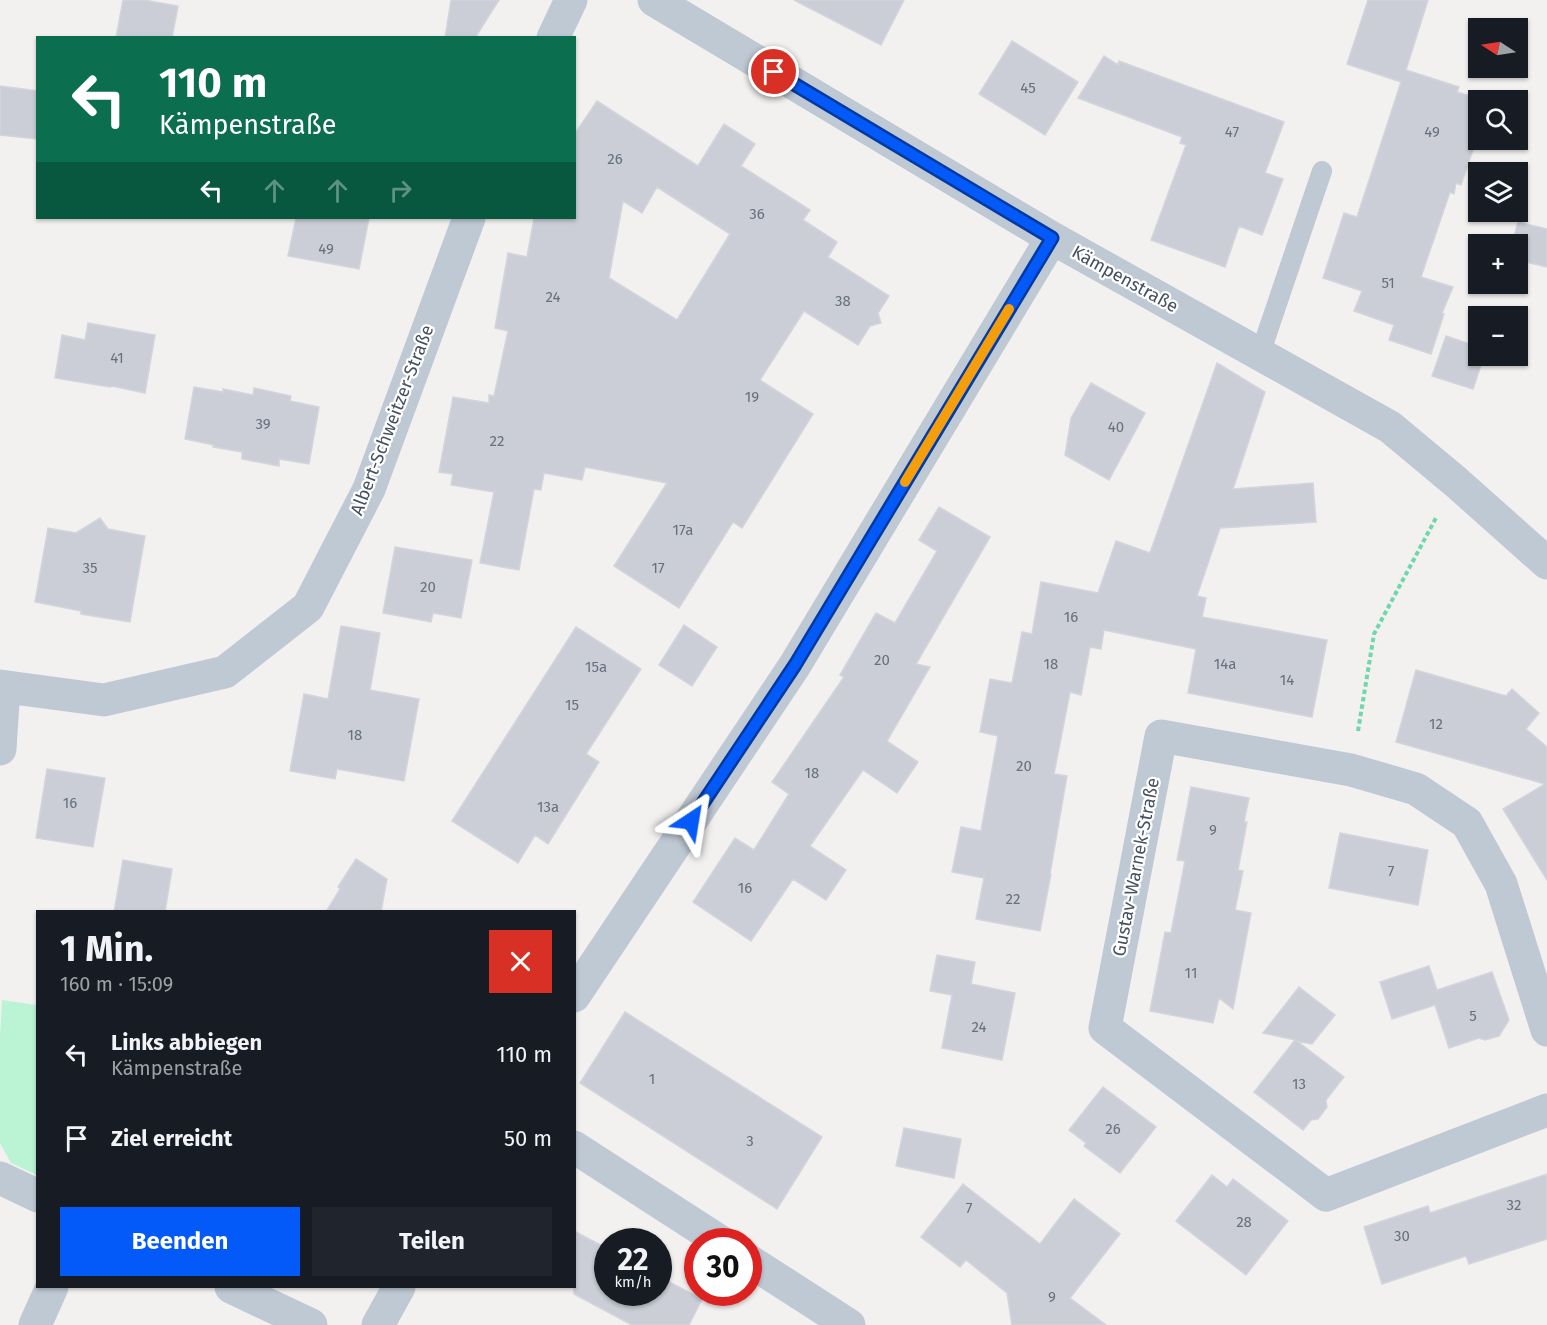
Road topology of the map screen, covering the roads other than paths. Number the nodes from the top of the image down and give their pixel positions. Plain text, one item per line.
1 (571, 0) edge
2 (654, 0) edge
3 (555, 36) edge
4 (1322, 171) dead end
5 (469, 219) edge
6 (1052, 238) junction
7 (1260, 354) junction
8 (1547, 563) edge
9 (2, 687) edge
10 (0, 749) edge
11 (576, 993) edge
12 (1547, 1030) edge
13 (1547, 1110) edge
14 (576, 1148) edge
15 (0, 1178) edge
16 (36, 1195) edge
17 (699, 1228) edge
18 (762, 1269) edge
19 (52, 1288) edge
20 (233, 1288) edge
21 (398, 1288) edge
22 (35, 1325) edge
23 (311, 1325) edge
24 (378, 1325) edge
25 (849, 1325) edge

1 - 3 street
2 - 6 street, Kämpenstraße
4 - 7 lane
5 - 9 street, Albert-Schweitzer-Straße
6 - 7 street, Kämpenstraße
6 - 11 street
7 - 8 street, Kämpenstraße
9 - 10 street
12 - 13 street, Gustav-Warnek-Straße
14 - 17 street
15 - 16 street
18 - 25 street
19 - 22 street
20 - 23 street
21 - 24 street

